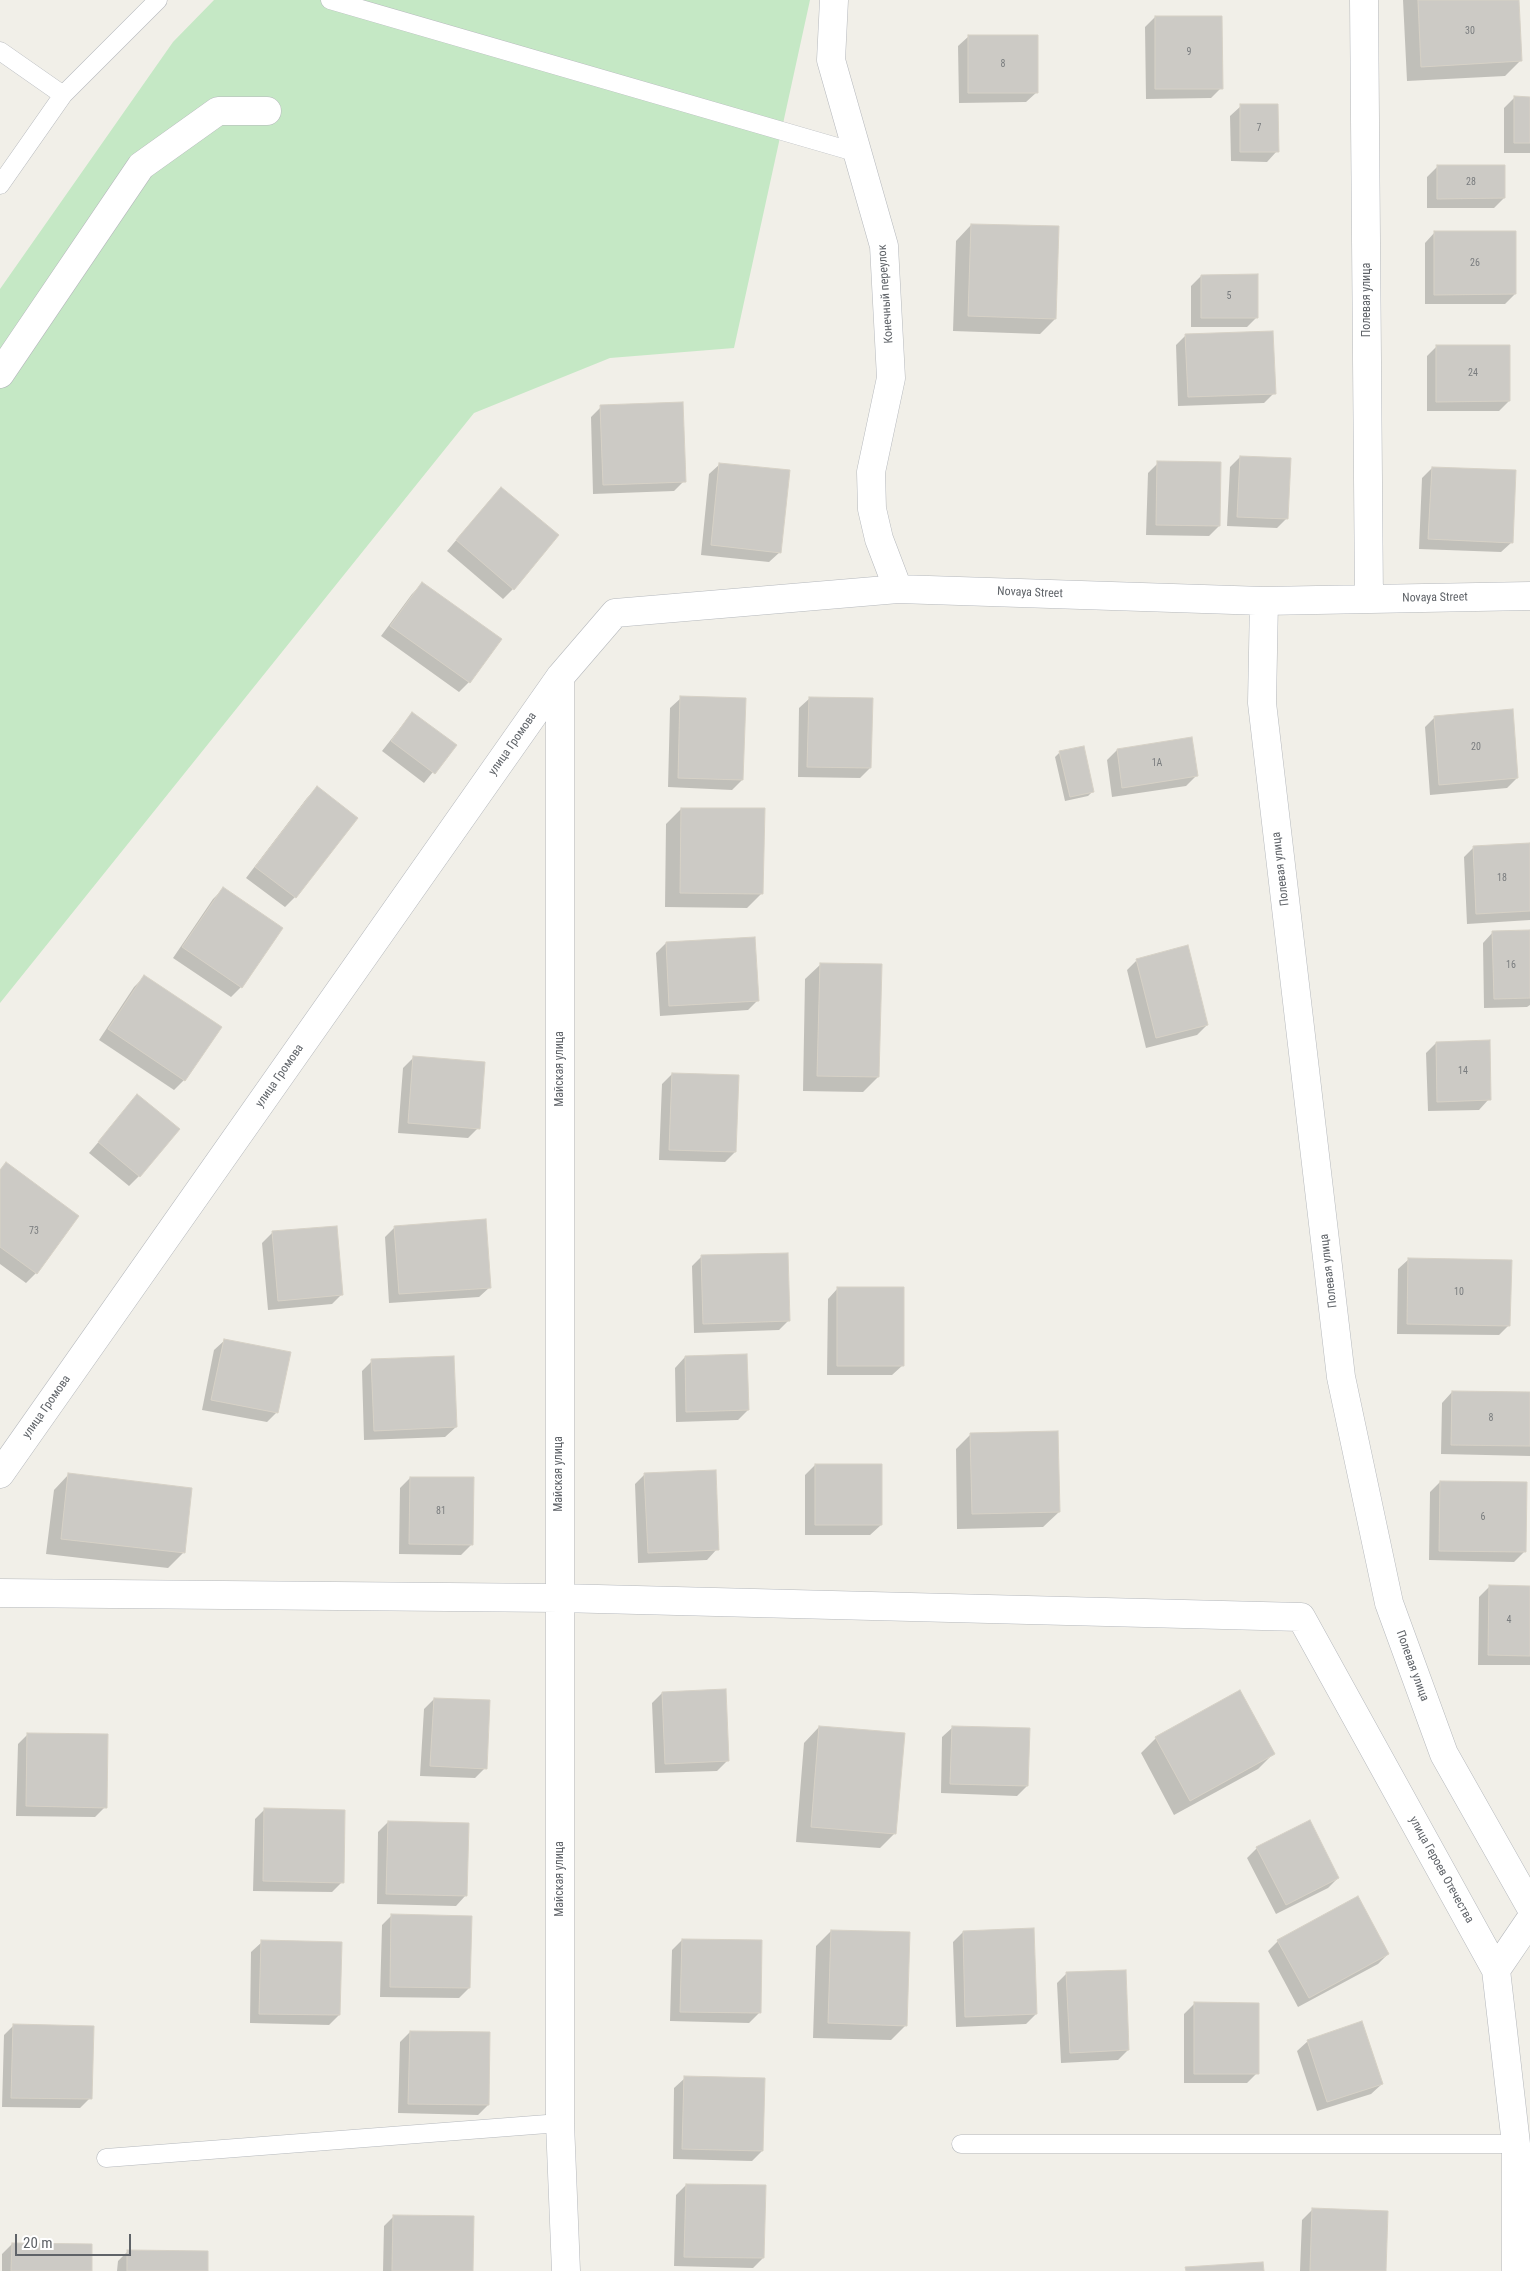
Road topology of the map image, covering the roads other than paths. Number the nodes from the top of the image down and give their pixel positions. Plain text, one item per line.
1 (158, 0) edge
2 (330, 0) edge
3 (834, 0) edge
4 (1364, 0) edge
5 (0, 51) edge
6 (63, 95) junction
7 (267, 111) dead end
8 (858, 152) junction
9 (0, 184) edge
10 (0, 374) edge
11 (898, 589) junction
12 (1530, 596) edge
13 (1369, 599) junction
14 (1264, 602) junction
15 (560, 677) junction
16 (0, 1474) edge
17 (0, 1593) edge
18 (560, 1598) junction
19 (1530, 1906) edge
20 (1530, 1920) edge
21 (1496, 1970) junction
22 (560, 2122) junction
23 (961, 2144) dead end
24 (1516, 2144) junction
25 (106, 2158) dead end
26 (566, 2271) edge
27 (1516, 2271) edge

1 - 6 lane
2 - 8 lane
3 - 8 street, Конечный переулок
4 - 13 street, Полевая улица
5 - 6 lane
6 - 9 lane
7 - 10 street
8 - 11 street, Конечный переулок
11 - 14 street, Novaya Street
11 - 15 street, Novaya Street
12 - 13 street, Novaya Street
13 - 14 street, Novaya Street
14 - 19 street, Полевая улица
15 - 16 street, улица Громова
15 - 18 street, Майская улица
17 - 18 street
18 - 21 street, улица Героев Отечества
18 - 22 street, Майская улица
20 - 21 street
21 - 24 street, улица Героев Отечества
22 - 25 lane
22 - 26 street, Майская улица
23 - 24 lane
24 - 27 street, улица Героев Отечества

